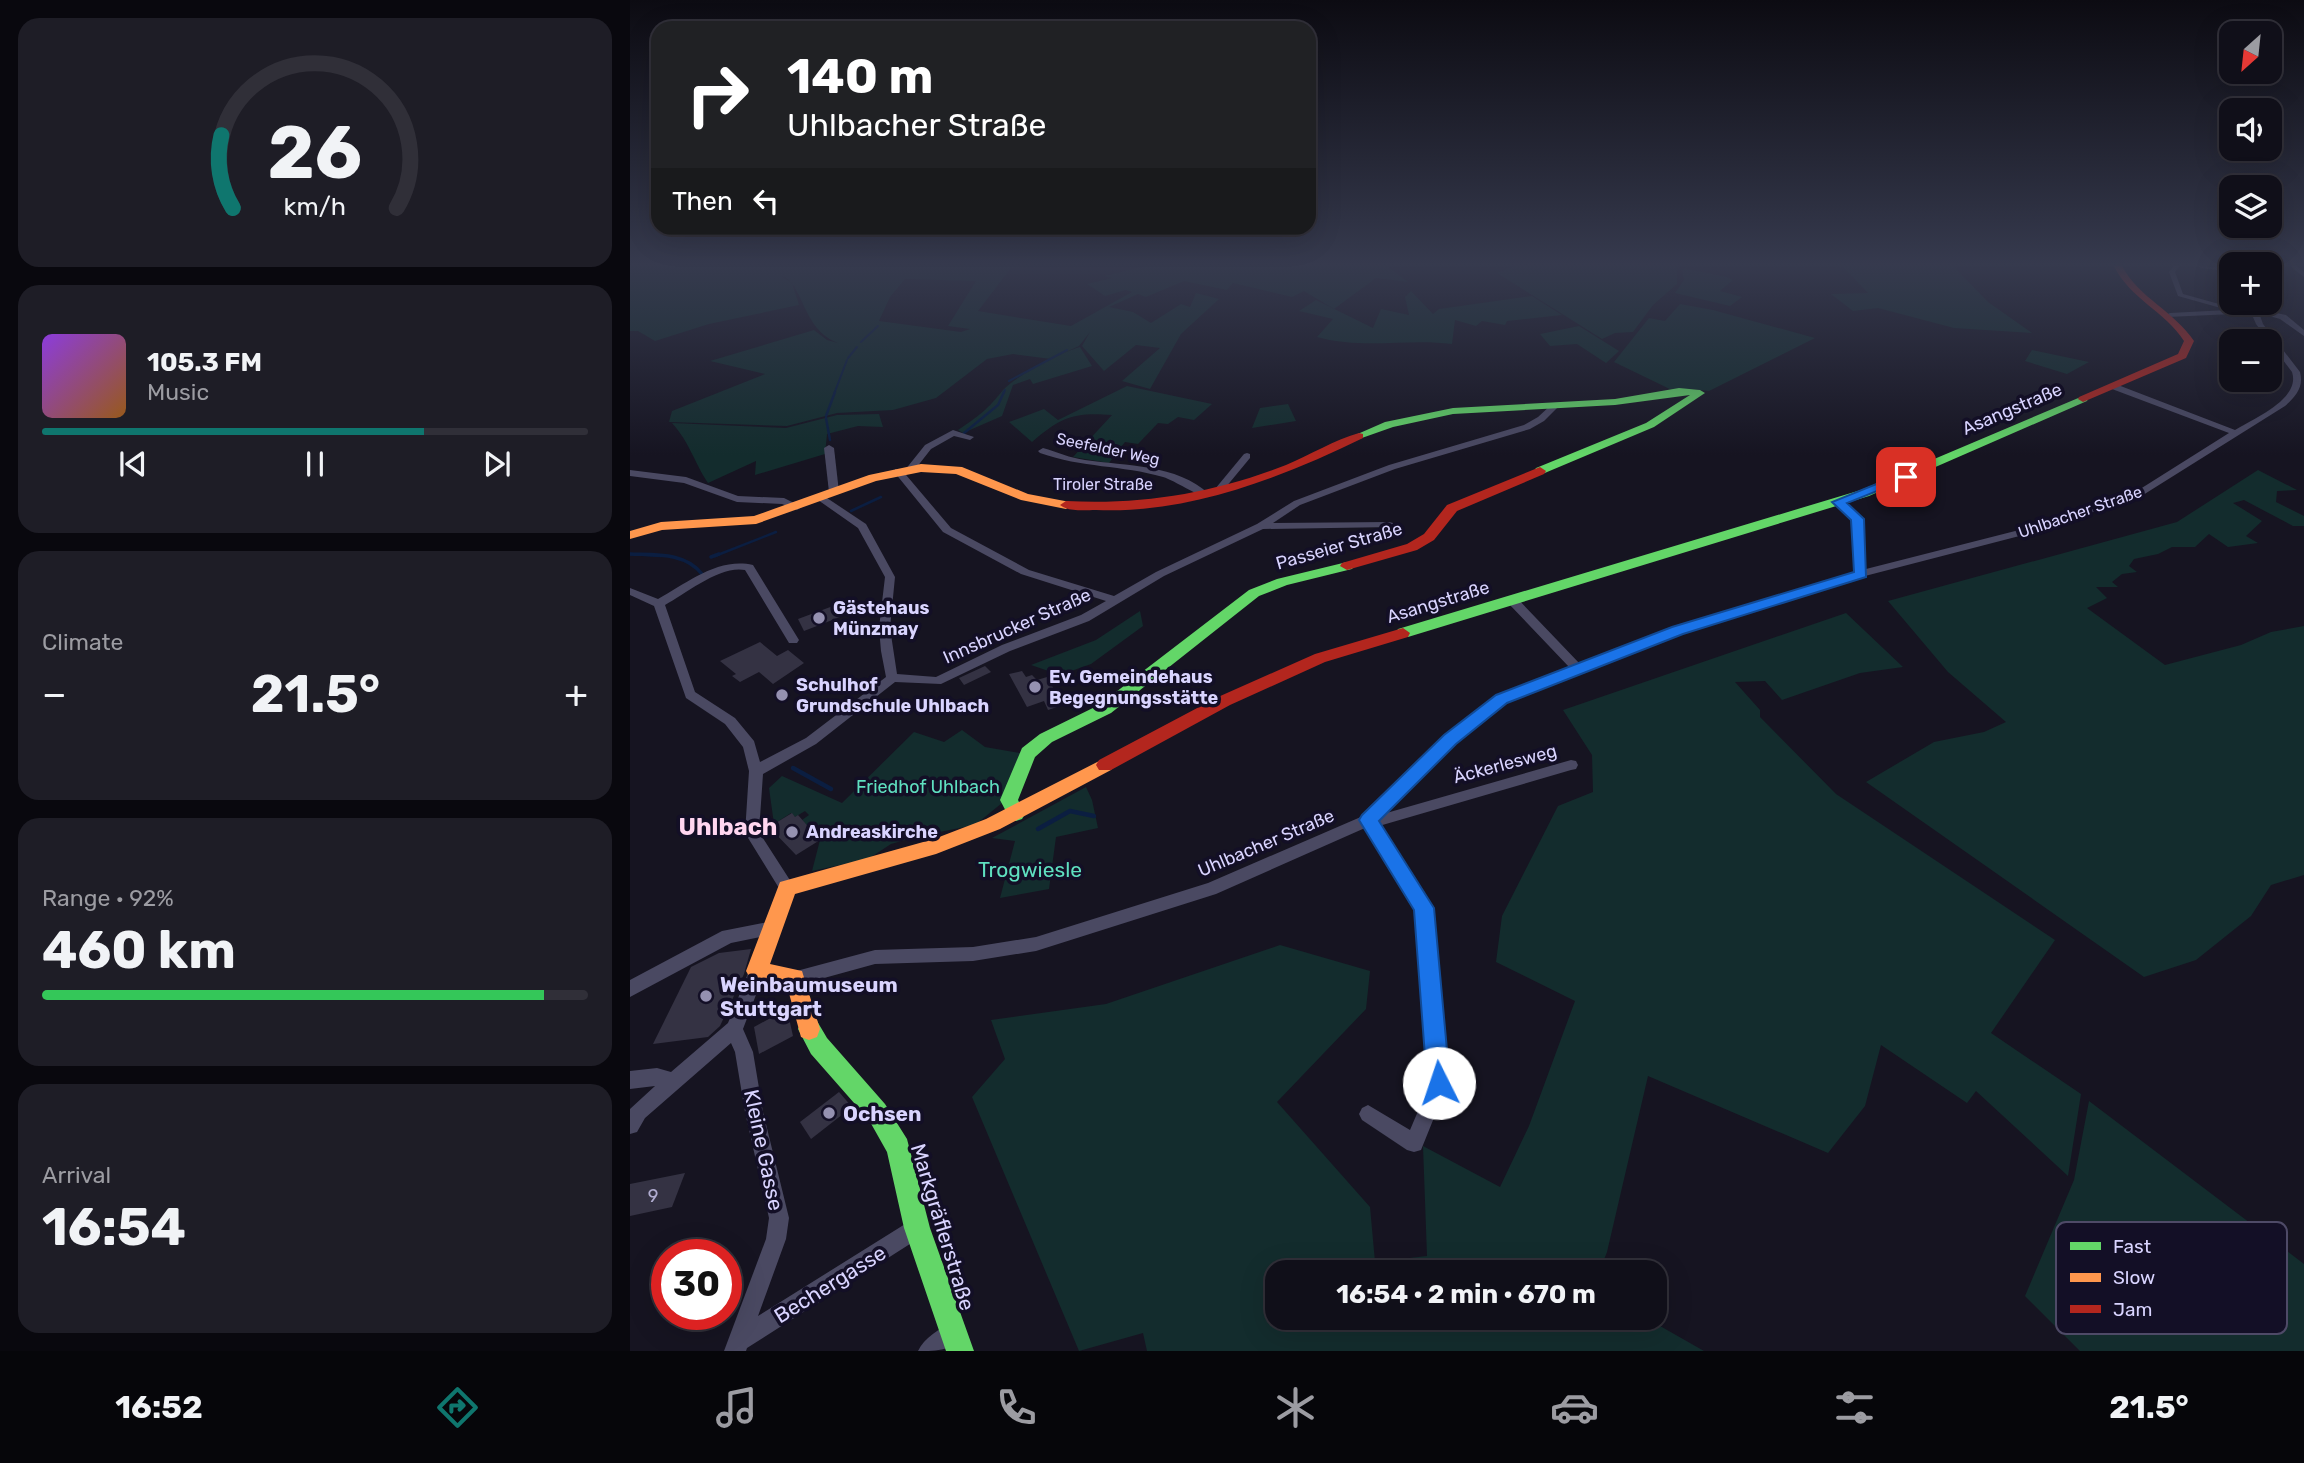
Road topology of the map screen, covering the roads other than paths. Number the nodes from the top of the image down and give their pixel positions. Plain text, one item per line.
1 (2181, 329) edge
2 (2264, 329) edge
3 (2115, 387) junction
4 (1497, 406) joint
5 (1554, 407) junction
6 (2233, 432) junction
7 (970, 437) dead end
8 (829, 448) dead end
9 (1043, 451) dead end
10 (1247, 456) dead end
11 (904, 471) junction
12 (630, 473) edge
13 (1211, 492) junction
14 (827, 495) junction
15 (1838, 502) junction
16 (797, 507) junction
17 (1389, 525) dead end
18 (1261, 526) junction
19 (630, 536) edge
20 (1861, 574) junction
21 (630, 591) edge
22 (1115, 600) junction
23 (1511, 600) junction
24 (659, 604) junction
25 (793, 640) dead end
26 (1577, 669) junction
27 (892, 678) junction
28 (1571, 765) dead end
29 (756, 771) junction
30 (1016, 814) junction
31 (1368, 820) junction
32 (787, 888) junction
33 (773, 928) junction
34 (757, 971) junction
35 (795, 978) junction
36 (630, 989) edge
37 (734, 1029) junction
38 (630, 1080) edge
39 (674, 1082) junction
40 (1368, 1114) dead end
41 (630, 1125) edge
42 (917, 1228) junction
43 (957, 1342) edge
44 (739, 1345) edge
45 (929, 1351) edge

1 - 3 street, Asangstraße
2 - 6 street, Uhlbacher Straße
3 - 6 street
3 - 15 street, Asangstraße
4 - 5 street, Passeier Straße
4 - 13 street, Tiroler Straße
5 - 18 street, Innsbrucker Straße
5 - 30 street, Passeier Straße
6 - 20 street, Uhlbacher Straße
7 - 11 street
8 - 14 street
9 - 13 street, Seefelder Weg
10 - 13 street
11 - 13 street, Tiroler Straße
11 - 14 street, Tiroler Straße
11 - 22 street
12 - 16 street
14 - 16 street, Tiroler Straße
14 - 27 street
15 - 20 street
15 - 23 street, Asangstraße
16 - 19 street, Tiroler Straße
17 - 18 street, Innsbrucker Straße
18 - 22 street, Innsbrucker Straße
20 - 26 street, Uhlbacher Straße
21 - 24 street
22 - 27 street, Innsbrucker Straße
23 - 26 street
23 - 30 street, Asangstraße
24 - 25 street
24 - 29 street
26 - 31 street, Uhlbacher Straße
27 - 29 street
28 - 31 street, Äckerlesweg
29 - 32 street
30 - 32 street, Asangstraße
31 - 35 street, Uhlbacher Straße
31 - 40 street
32 - 33 street
33 - 34 street
33 - 36 street
34 - 35 street
34 - 37 street
35 - 42 street, Markgräflerstraße
37 - 39 street
37 - 44 street, Kleine Gasse
38 - 39 street
39 - 41 street
42 - 43 street, Markgräflerstraße
42 - 44 street, Bechergasse
43 - 45 street

